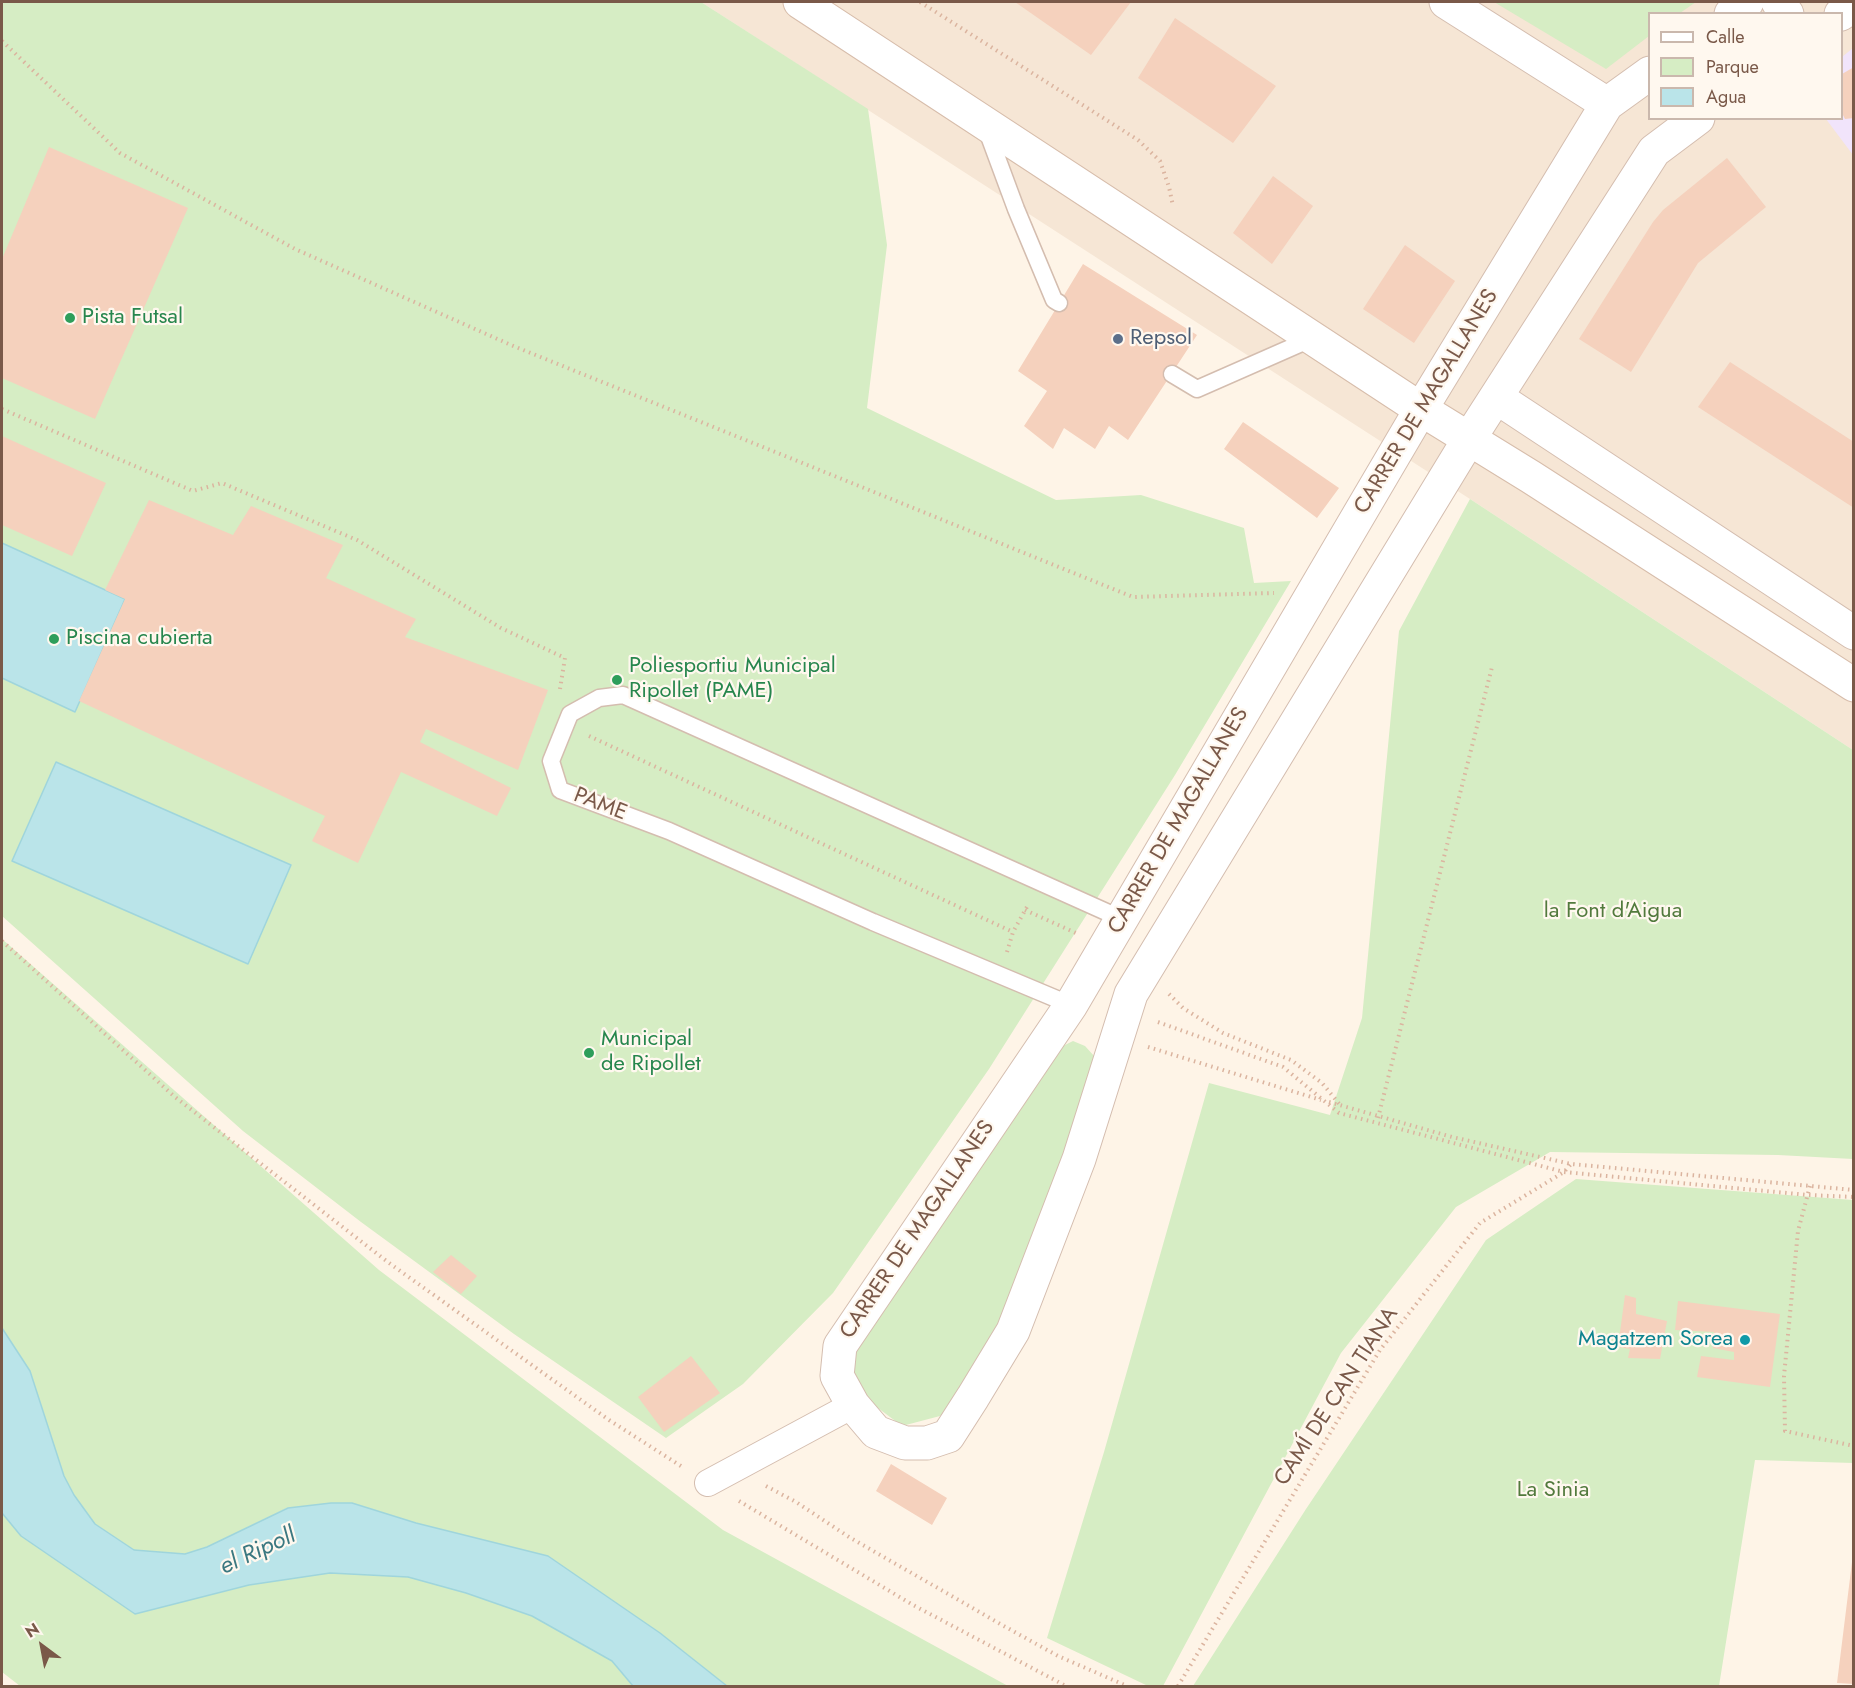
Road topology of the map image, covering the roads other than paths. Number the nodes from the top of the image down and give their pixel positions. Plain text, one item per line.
1 (800, 2) edge
2 (1446, 2) edge
3 (1747, 2) edge
4 (1734, 12) edge
5 (1648, 74) edge
6 (1607, 104) junction
7 (1695, 120) edge
8 (984, 122) junction
9 (1059, 303) dead end
10 (1313, 338) junction
11 (1172, 374) dead end
12 (1496, 397) junction
13 (1421, 409) junction
14 (1469, 439) junction
15 (1854, 633) edge
16 (1854, 686) edge
17 (1122, 919) junction
18 (1071, 1005) junction
19 (853, 1405) junction
20 (708, 1483) road end

1 - 8 street
2 - 6 street
3 - 4 street
5 - 6 street, CARRER DE MAGALLANES
6 - 13 street, CARRER DE MAGALLANES
7 - 12 street, CARRER DE MAGALLANES
8 - 9 lane
8 - 10 street
10 - 11 lane
10 - 13 street
12 - 14 street, CARRER DE MAGALLANES
12 - 15 street
13 - 14 street
13 - 17 street, CARRER DE MAGALLANES
14 - 16 street
14 - 19 street, CARRER DE MAGALLANES
17 - 18 street, CARRER DE MAGALLANES
17 - 18 lane, PAME
18 - 19 street, CARRER DE MAGALLANES
19 - 20 street

